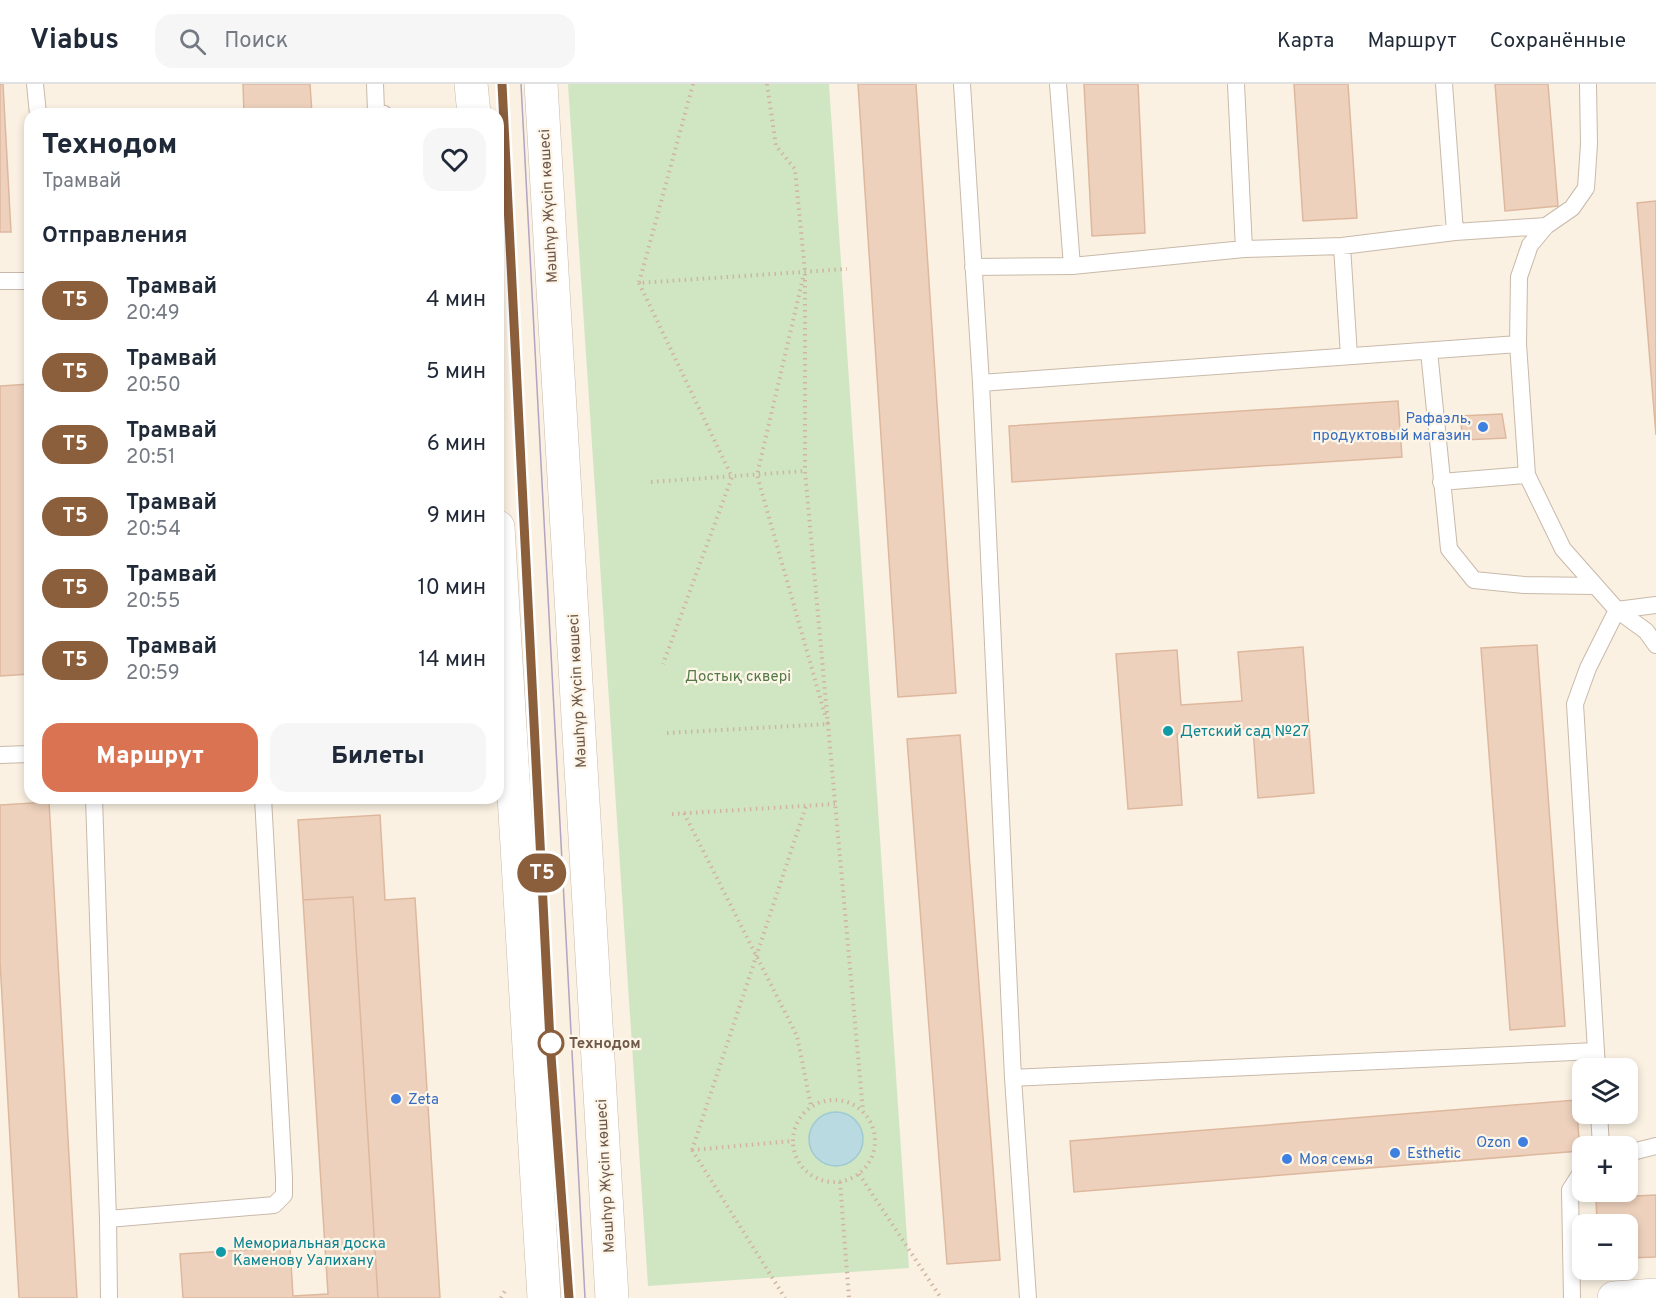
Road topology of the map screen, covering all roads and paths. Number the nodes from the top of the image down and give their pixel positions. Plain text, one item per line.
1 (35, 84) edge
2 (375, 84) edge
3 (471, 84) edge
4 (541, 84) edge
5 (693, 84) edge
6 (767, 84) edge
7 (962, 84) edge
8 (1058, 84) edge
9 (1236, 84) edge
10 (1444, 84) edge
11 (1588, 84) edge
12 (37, 108) edge
13 (376, 108) edge
14 (473, 108) edge
15 (1546, 226) junction
16 (1455, 232) junction
17 (1342, 246) junction
18 (1244, 249) junction
19 (1072, 266) junction
20 (974, 267) junction
21 (847, 269) dead end
22 (805, 272) junction
23 (0, 281) edge
24 (24, 281) edge
25 (639, 283) junction
26 (1518, 344) junction
27 (1429, 351) junction
28 (1349, 356) junction
29 (981, 383) junction
30 (805, 471) junction
31 (757, 475) junction
32 (1527, 475) junction
33 (732, 477) junction
34 (651, 482) dead end
35 (1441, 482) junction
36 (1595, 586) junction
37 (1656, 604) edge
38 (1617, 610) junction
39 (1656, 645) edge
40 (663, 664) dead end
41 (828, 724) junction
42 (504, 726) edge
43 (667, 733) dead end
44 (24, 754) edge
45 (0, 755) edge
46 (506, 793) edge
47 (94, 804) edge
48 (263, 804) edge
49 (835, 804) junction
50 (806, 806) junction
51 (684, 813) junction
52 (672, 814) dead end
53 (756, 957) junction
54 (1596, 1058) edge
55 (1572, 1061) edge
56 (1013, 1078) junction
57 (811, 1106) junction
58 (863, 1111) junction
59 (792, 1142) junction
60 (1656, 1146) edge
61 (692, 1150) junction
62 (1638, 1150) edge
63 (859, 1174) junction
64 (840, 1182) junction
65 (1572, 1187) edge
66 (108, 1219) junction
67 (506, 1289) dead end
68 (1656, 1295) edge
69 (109, 1298) edge
70 (501, 1298) edge
71 (544, 1298) edge
72 (612, 1298) edge
73 (785, 1298) edge
74 (849, 1298) edge
75 (941, 1298) edge
76 (1028, 1298) edge
77 (1572, 1298) edge
78 (1614, 1298) edge

1 - 12 lane
2 - 13 lane
3 - 14 street
4 - 72 street, Мәшһүр Жүсіп көшесі
5 - 25 path
6 - 22 path
7 - 20 lane
8 - 19 lane
9 - 18 lane
10 - 16 lane
11 - 15 lane
15 - 16 lane
15 - 26 lane
16 - 17 lane
17 - 18 lane
17 - 28 lane
18 - 19 lane
19 - 20 lane
20 - 29 lane
21 - 22 path
22 - 25 path
22 - 30 path
22 - 31 path
23 - 24 lane
25 - 33 path
26 - 27 lane
26 - 32 lane
27 - 28 lane
27 - 35 lane
28 - 29 lane
29 - 56 lane
30 - 31 path
30 - 41 path
31 - 33 path
31 - 41 path
32 - 35 lane
32 - 36 lane
33 - 34 path
33 - 40 path
35 - 36 lane
36 - 38 lane
37 - 38 lane
38 - 39 lane
38 - 54 lane
41 - 43 path
41 - 49 path
42 - 46 street
44 - 45 lane
46 - 71 street
47 - 66 lane
48 - 66 lane
49 - 50 path
49 - 58 path
50 - 51 path
50 - 53 path
51 - 52 path
51 - 53 path
53 - 57 path
53 - 61 path
55 - 56 lane
56 - 76 lane
57 - 58 path
57 - 59 path
58 - 63 path
59 - 61 path
59 - 64 path
60 - 62 lane
61 - 73 path
63 - 64 path
63 - 75 path
64 - 74 path
65 - 77 lane
66 - 69 lane
67 - 70 path
68 - 78 street

